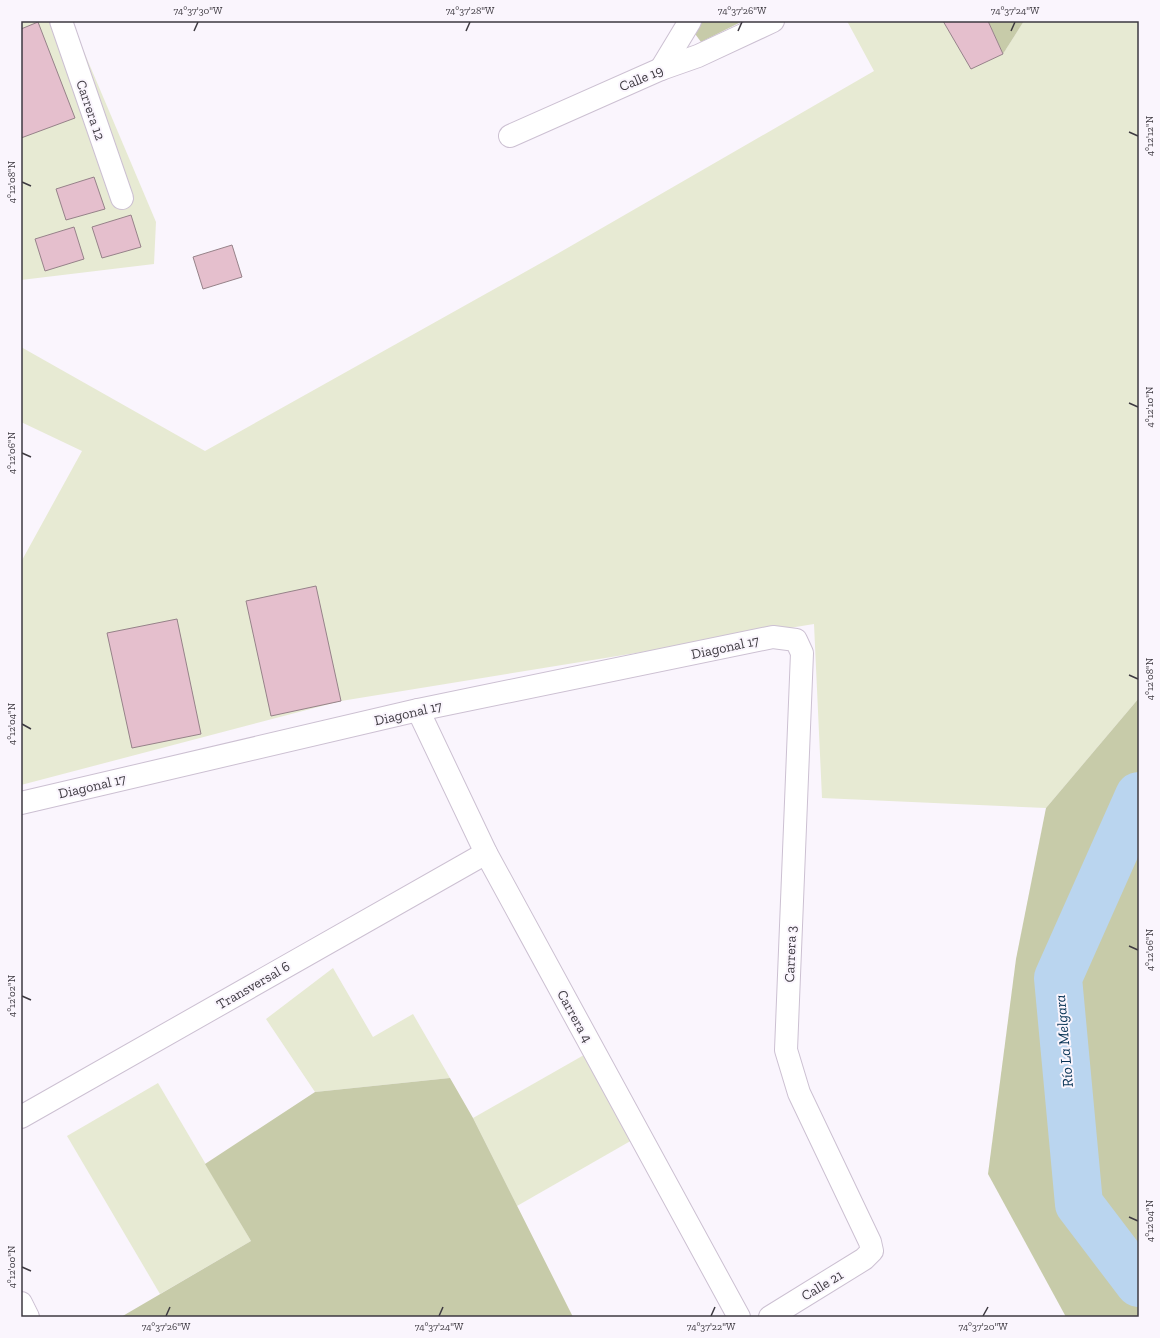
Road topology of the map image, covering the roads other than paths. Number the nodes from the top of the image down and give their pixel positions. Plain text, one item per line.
1 (61, 21) edge
2 (690, 21) edge
3 (773, 21) edge
4 (660, 69) junction
5 (510, 136) dead end
6 (122, 198) dead end
7 (796, 640) joint
8 (418, 710) junction
9 (21, 802) edge
10 (486, 853) junction
11 (21, 1117) edge
12 (872, 1251) joint
13 (21, 1303) edge
14 (28, 1317) edge
15 (739, 1317) edge
16 (770, 1317) edge

1 - 6 street, Carrera 12
2 - 4 street
3 - 4 street, Calle 19
4 - 5 street, Calle 19
7 - 8 street, Diagonal 17
7 - 12 street, Carrera 3
8 - 9 street, Diagonal 17
8 - 10 street, Carrera 4
10 - 11 street, Transversal 6
10 - 15 street, Carrera 4
12 - 16 street, Calle 21
13 - 14 street

